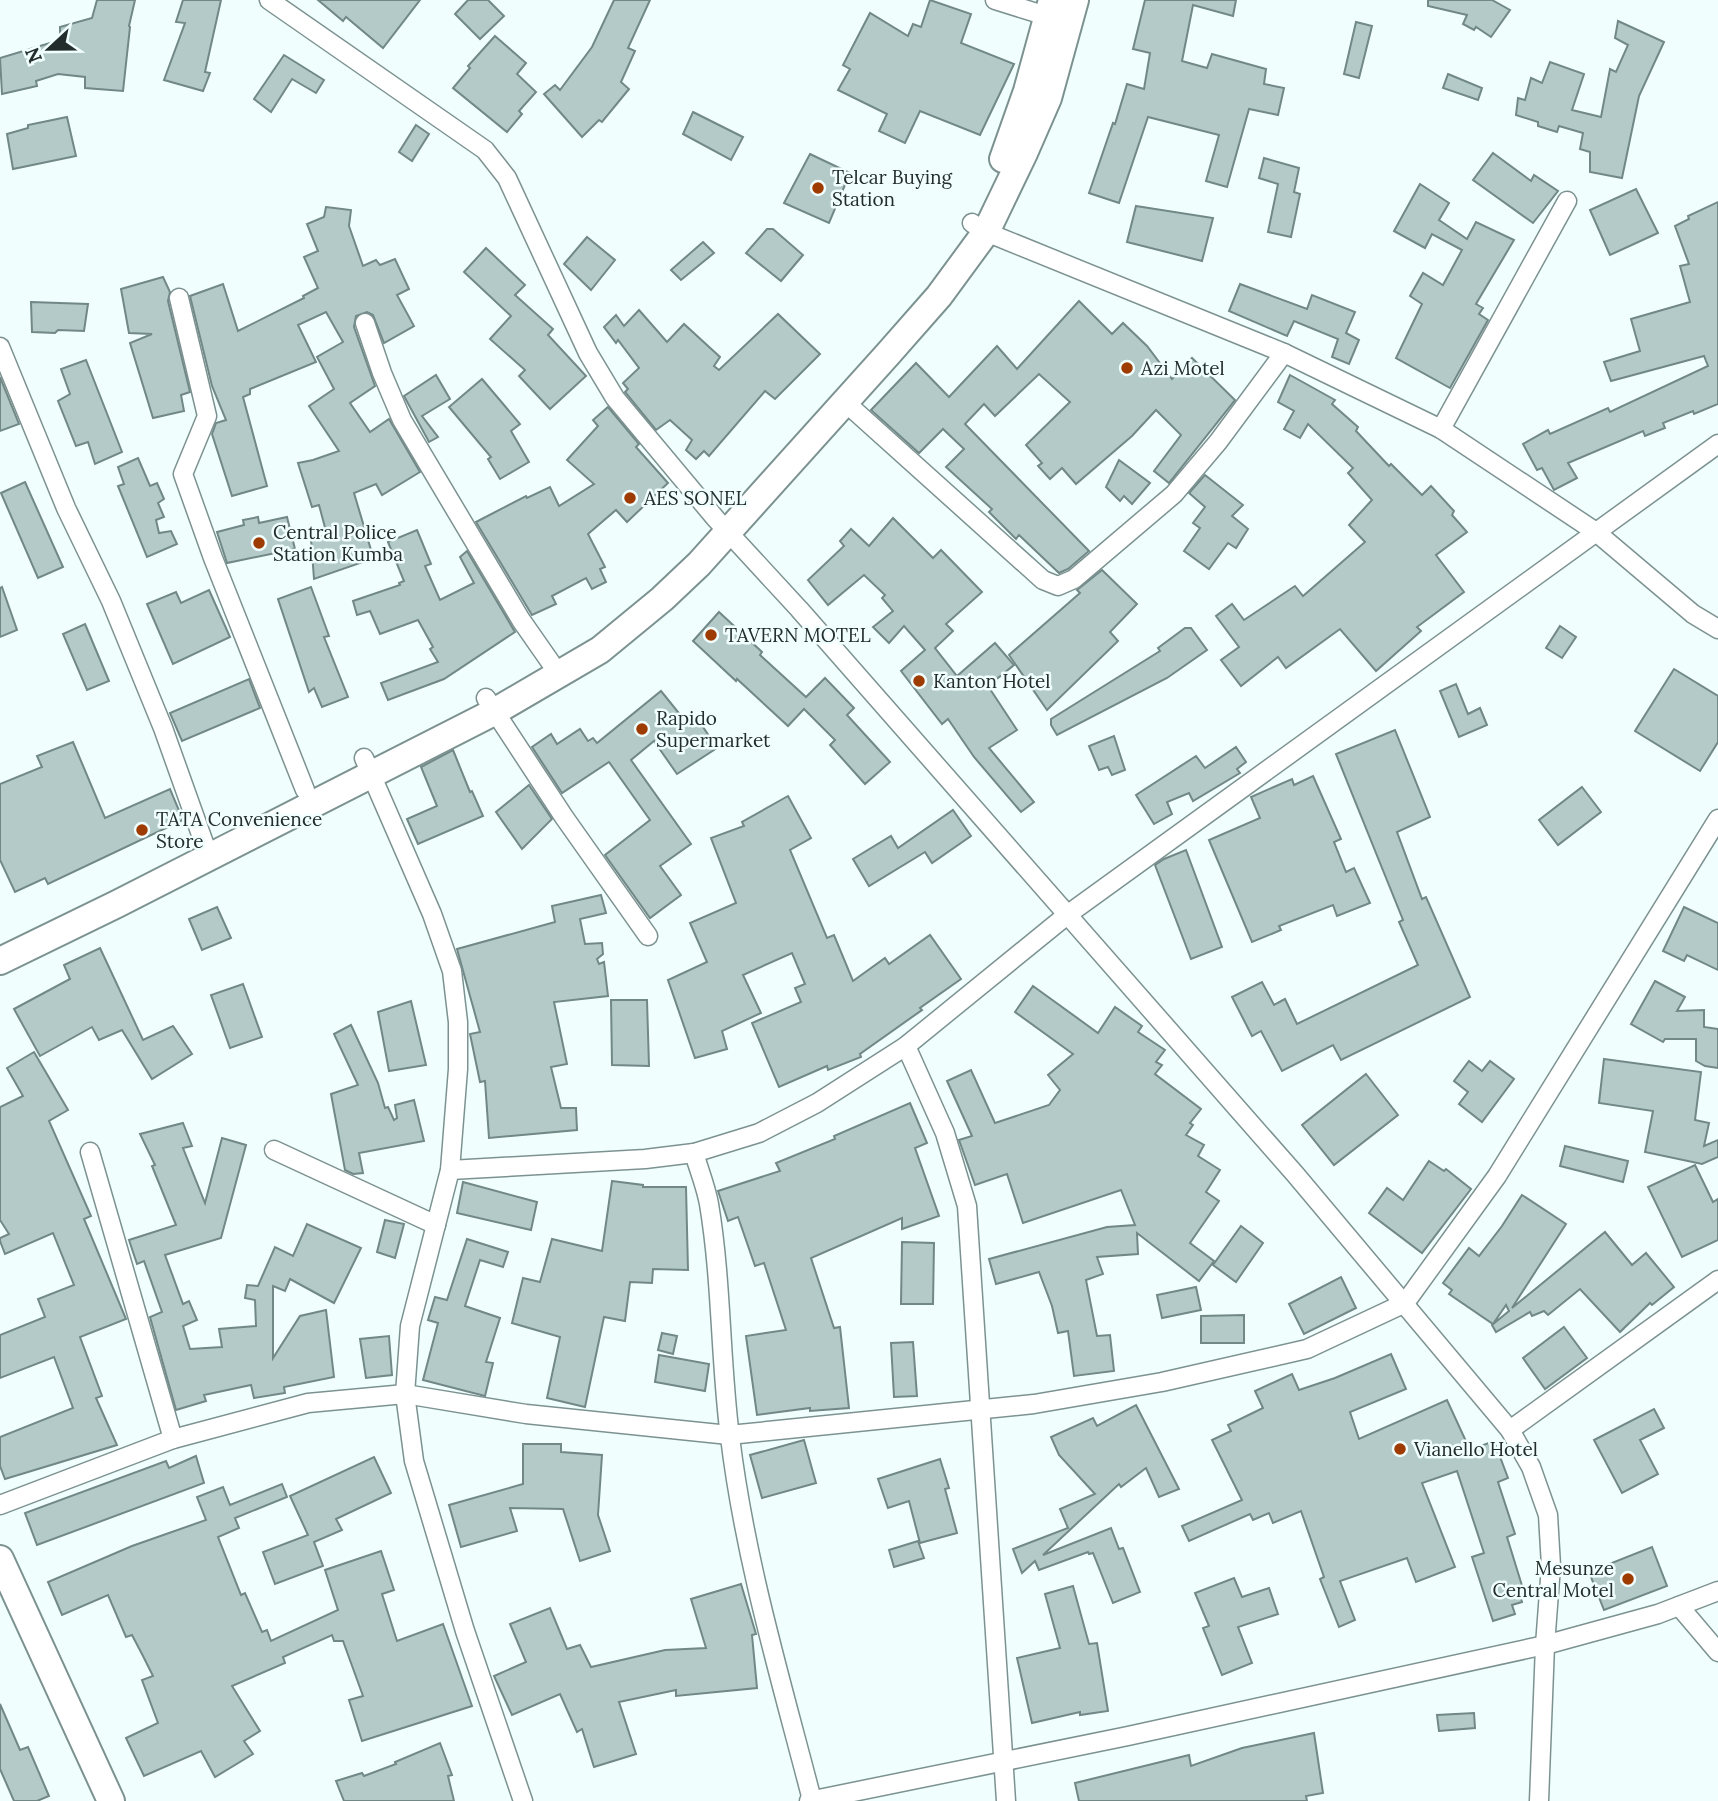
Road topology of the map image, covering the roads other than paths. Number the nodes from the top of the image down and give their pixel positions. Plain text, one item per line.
1 (269, 0) edge
2 (995, 0) edge
3 (1061, 10) edge
4 (1567, 201) dead end
5 (979, 228) junction
6 (179, 298) dead end
7 (365, 323) dead end
8 (0, 347) edge
9 (1284, 353) junction
10 (845, 402) junction
11 (1441, 429) junction
12 (1718, 444) edge
13 (722, 526) junction
14 (1596, 532) junction
15 (1718, 629) edge
16 (551, 663) junction
17 (490, 705) junction
18 (367, 765) junction
19 (305, 790) junction
20 (1718, 819) edge
21 (206, 849) junction
22 (1067, 915) junction
23 (648, 936) dead end
24 (0, 942) edge
25 (0, 961) edge
26 (906, 1046) junction
27 (274, 1150) dead end
28 (90, 1152) dead end
29 (694, 1153) junction
30 (450, 1170) junction
31 (436, 1225) junction
32 (1718, 1280) edge
33 (1405, 1303) junction
34 (405, 1394) junction
35 (980, 1411) junction
36 (1510, 1430) junction
37 (729, 1435) junction
38 (173, 1439) junction
39 (0, 1505) edge
40 (0, 1559) edge
41 (1718, 1591) edge
42 (1679, 1606) junction
43 (1545, 1645) junction
44 (1718, 1652) edge
45 (1005, 1761) junction
46 (111, 1801) edge
47 (523, 1801) edge
48 (811, 1801) edge
49 (1006, 1801) edge
50 (1539, 1801) edge

1 - 13 street
2 - 3 street
3 - 5 highway
4 - 11 street
5 - 9 street
5 - 10 highway
5 - 13 highway
6 - 19 street
7 - 16 street
8 - 21 street
9 - 10 street
9 - 11 street
10 - 13 highway
11 - 14 street
12 - 14 street
13 - 16 highway
13 - 17 highway
13 - 22 street
14 - 15 street
14 - 22 street
16 - 17 highway
17 - 18 highway
17 - 23 street
18 - 19 highway
18 - 21 highway
18 - 30 street
19 - 21 highway
20 - 33 street
21 - 24 highway
21 - 25 highway
22 - 26 street
22 - 33 street
26 - 29 street
26 - 35 street
27 - 31 street
28 - 38 street
29 - 30 street
29 - 37 street
30 - 31 street
31 - 34 street
32 - 36 street
33 - 35 street
33 - 36 street
34 - 37 street
34 - 38 street
34 - 47 street
35 - 37 street
35 - 45 street
36 - 43 street
37 - 48 street
38 - 39 street
40 - 46 highway
41 - 42 street
42 - 43 street
42 - 44 street
43 - 45 street
43 - 50 street
45 - 48 street
45 - 49 street

